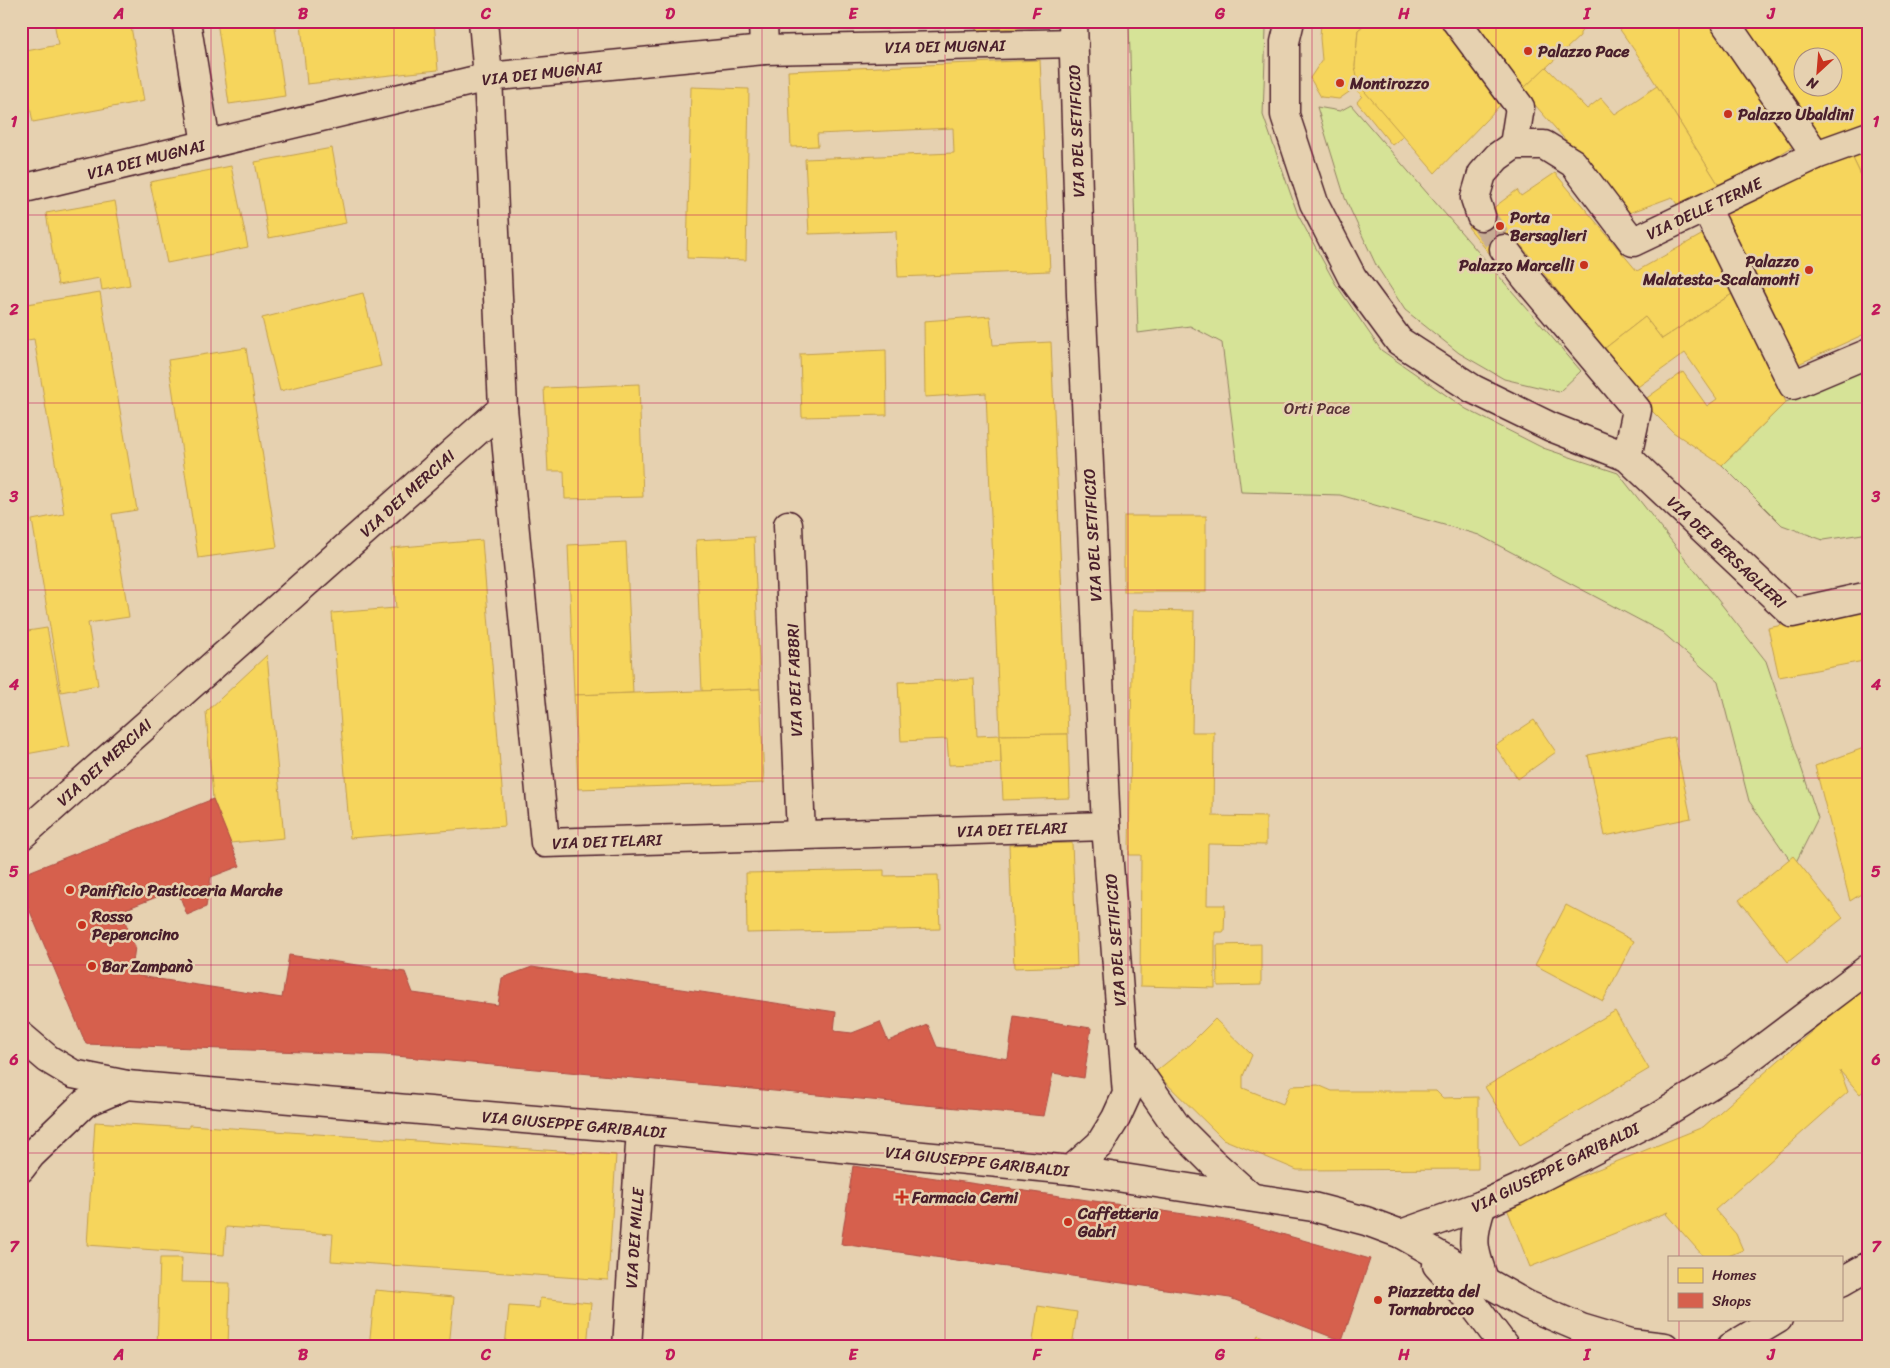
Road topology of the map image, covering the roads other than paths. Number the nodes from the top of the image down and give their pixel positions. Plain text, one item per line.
1 (186, 21) edge
2 (483, 21) edge
3 (763, 21) edge
4 (1290, 21) edge
5 (1456, 21) edge
6 (1724, 21) edge
7 (1074, 32) edge
8 (764, 50) junction
9 (488, 77) junction
10 (1869, 136) edge
11 (206, 144) junction
12 (1514, 145) junction
13 (1816, 155) junction
14 (21, 189) edge
15 (1706, 208) junction
16 (1481, 216) tunnel mouth
17 (1504, 249) tunnel mouth
18 (1869, 353) edge
19 (503, 408) junction
20 (1628, 457) junction
21 (788, 526) dead end
22 (1869, 596) edge
23 (1106, 826) junction
24 (800, 835) junction
25 (21, 836) edge
26 (1869, 968) edge
27 (21, 1036) edge
28 (1122, 1049) junction
29 (126, 1086) junction
30 (641, 1129) junction
31 (21, 1168) edge
32 (1070, 1170) junction
33 (1251, 1197) junction
34 (1482, 1205) junction
35 (1401, 1234) junction
36 (1869, 1266) edge
37 (1842, 1281) edge
38 (1485, 1282) junction
39 (1776, 1320) edge
40 (627, 1347) edge
41 (1505, 1347) edge
42 (1665, 1347) edge
43 (1731, 1347) edge

1 - 11 street
2 - 9 street
3 - 8 street
4 - 20 street
5 - 12 street
6 - 13 street
7 - 8 street, VIA DEI MUGNAI
7 - 23 street, VIA DEL SETIFICIO
8 - 9 street, VIA DEI MUGNAI
9 - 11 street, VIA DEI MUGNAI
9 - 19 street
10 - 13 street, VIA DELLE TERME
11 - 14 street, VIA DEI MUGNAI
12 - 15 street, VIA DELLE TERME
12 - 16 street
13 - 15 street, VIA DELLE TERME
15 - 18 street
17 - 20 street
19 - 24 street, VIA DEI TELARI
19 - 25 street, VIA DEI MERCIAI
20 - 22 street, VIA DEI BERSAGLIERI
21 - 24 street, VIA DEI FABBRI
23 - 24 street, VIA DEI TELARI
23 - 28 street, VIA DEL SETIFICIO
26 - 34 street, VIA GIUSEPPE GARIBALDI
27 - 29 street, VIA GIUSEPPE GARIBALDI
28 - 32 street, VIA DEL SETIFICIO
28 - 33 street
29 - 30 street, VIA GIUSEPPE GARIBALDI
29 - 31 street
30 - 32 street, VIA GIUSEPPE GARIBALDI
30 - 40 street, VIA DEI MILLE
32 - 33 street, VIA GIUSEPPE GARIBALDI
33 - 35 street, VIA GIUSEPPE GARIBALDI
34 - 35 street, VIA GIUSEPPE GARIBALDI
34 - 38 street
35 - 38 street
35 - 41 street
36 - 37 street
38 - 42 street
39 - 43 street

